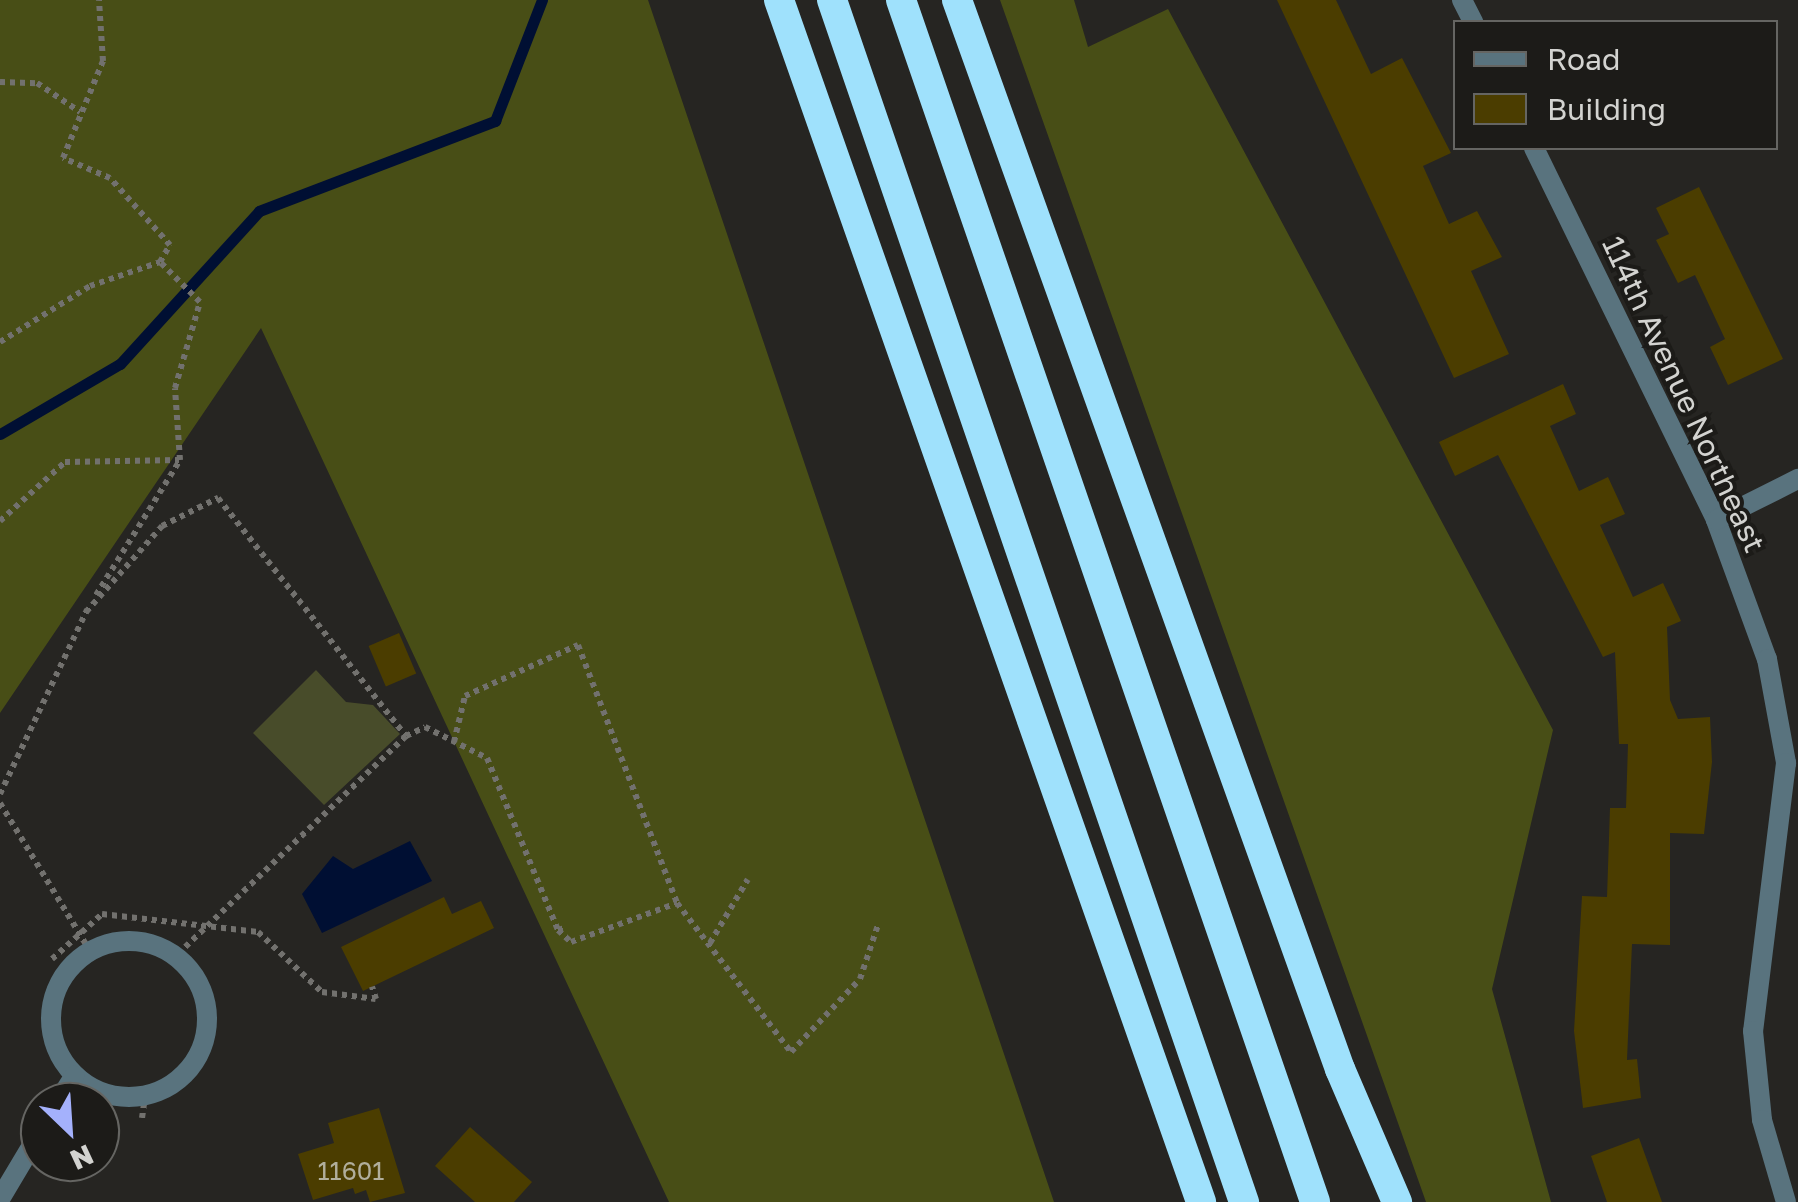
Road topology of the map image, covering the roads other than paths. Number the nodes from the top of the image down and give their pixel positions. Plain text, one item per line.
1 (779, 0) edge
2 (832, 0) edge
3 (902, 0) edge
4 (957, 0) edge
5 (1535, 150) edge
6 (1798, 479) edge
7 (1716, 520) junction
8 (1340, 1069) junction
9 (74, 1076) junction
10 (70, 1082) edge
11 (20, 1166) edge
12 (0, 1199) edge
13 (1200, 1202) edge
14 (1244, 1202) edge
15 (1315, 1202) edge
16 (1378, 1202) edge
17 (1397, 1202) edge
18 (1786, 1202) edge

1 - 13 highway
2 - 14 highway
3 - 15 highway
4 - 8 highway
5 - 7 street, 114th Avenue Northeast
6 - 7 street
7 - 18 street, 114th Avenue Northeast
8 - 16 highway
8 - 17 highway
9 - 9 street
9 - 10 street
11 - 12 street

